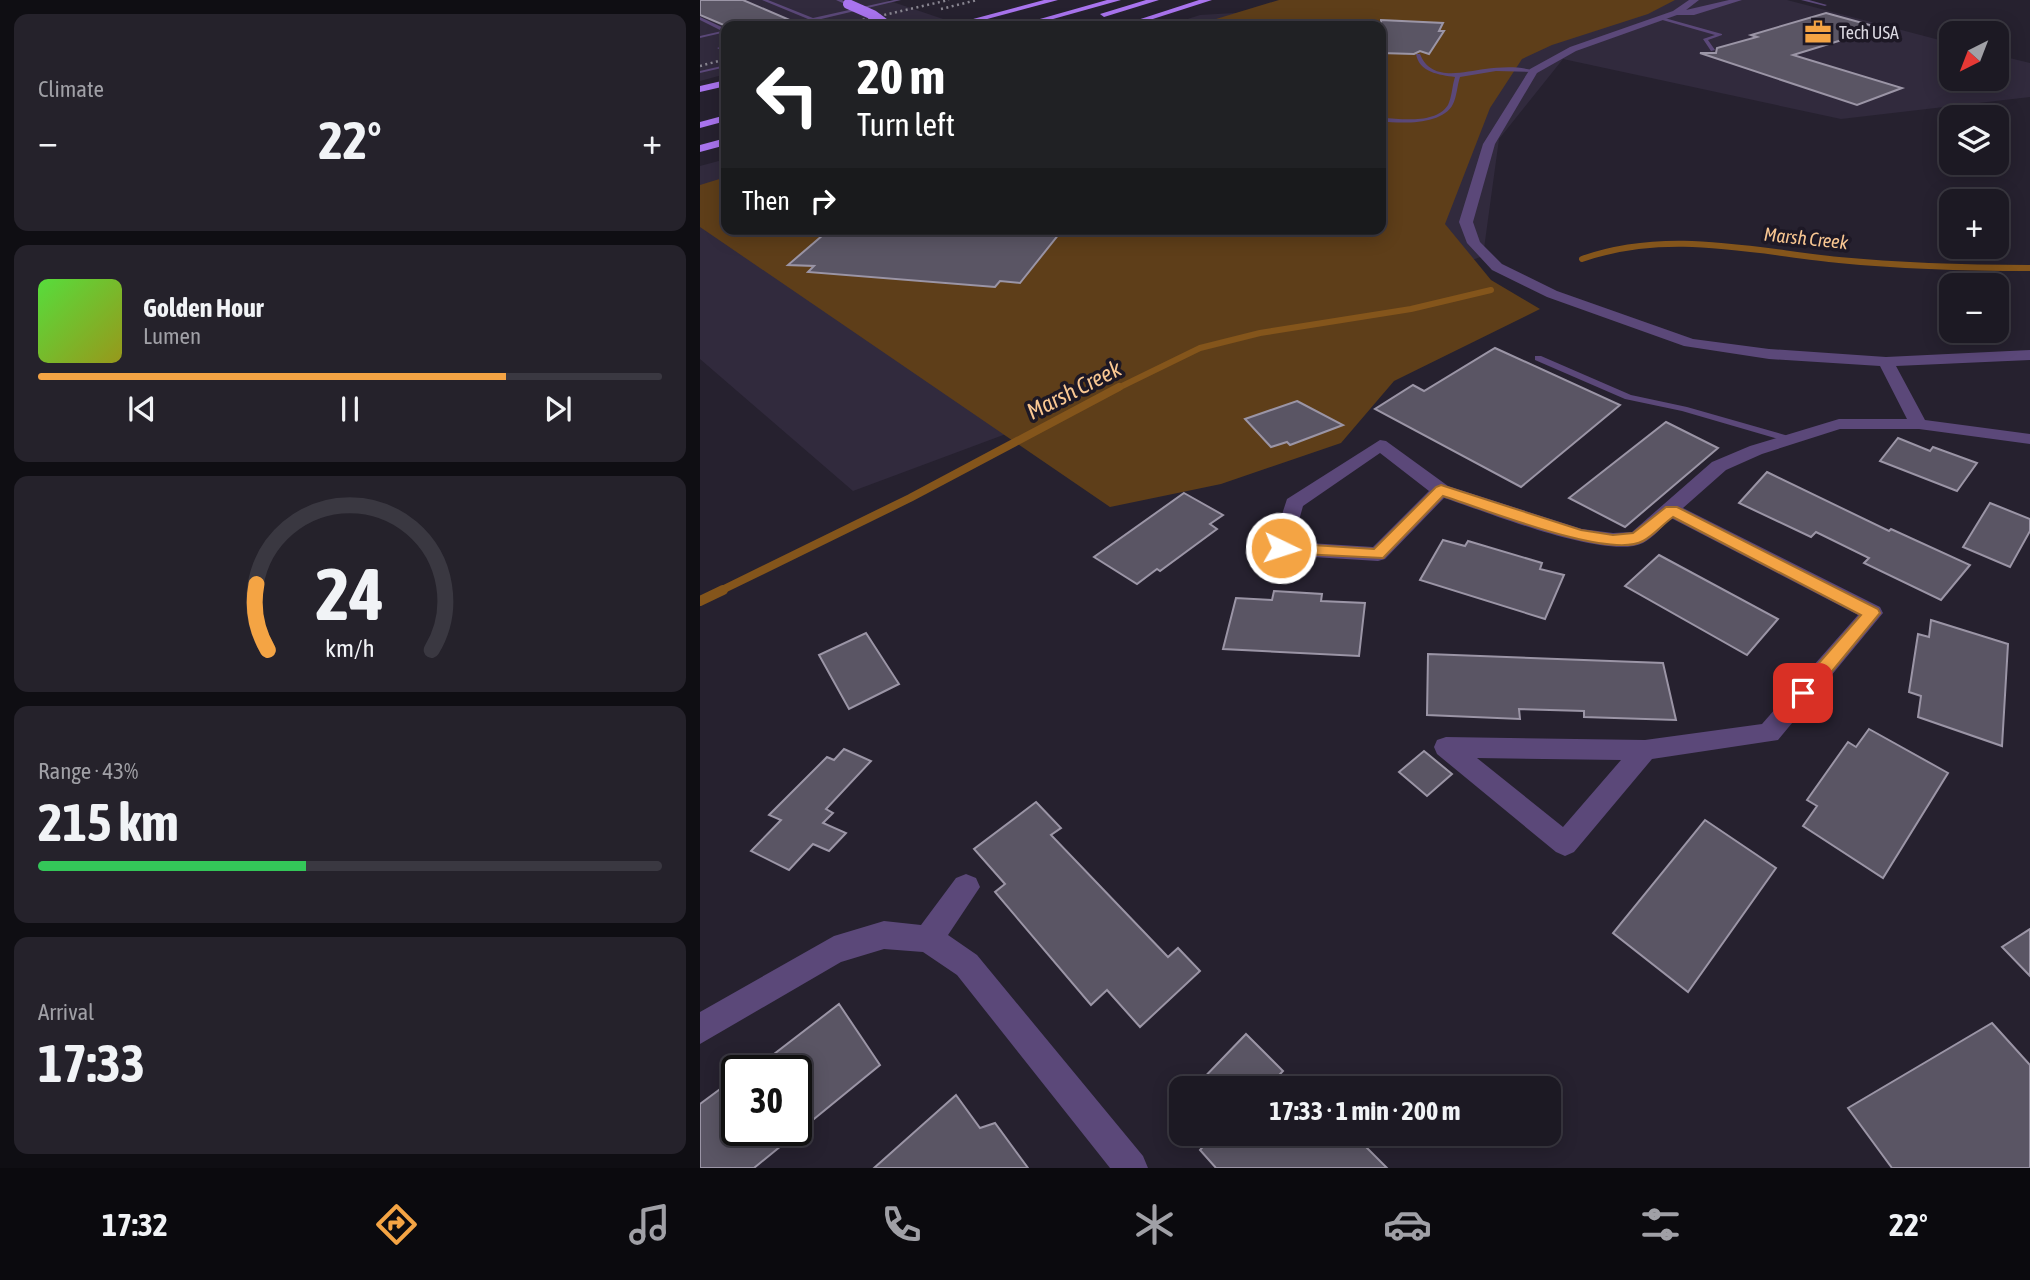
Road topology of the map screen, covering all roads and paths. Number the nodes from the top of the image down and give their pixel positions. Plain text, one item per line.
1 (764, 0) edge
2 (838, 0) edge
3 (899, 0) edge
4 (1054, 0) edge
5 (1117, 0) edge
6 (1155, 0) edge
7 (1208, 0) edge
8 (1695, 0) edge
9 (1738, 0) edge
10 (1804, 0) edge
11 (848, 4) joint
12 (1825, 5) dead end
13 (1676, 13) junction
14 (700, 18) edge
15 (1661, 18) junction
16 (1088, 19) dead end
17 (813, 20) junction
18 (808, 21) edge
19 (881, 21) edge
20 (971, 21) edge
21 (1038, 21) edge
22 (1139, 21) edge
23 (721, 28) edge
24 (721, 32) edge
25 (700, 37) edge
26 (1713, 50) dead end
27 (1418, 55) dead end
28 (721, 67) edge
29 (1533, 71) junction
30 (700, 72) edge
31 (1458, 76) junction
32 (721, 84) edge
33 (700, 89) edge
34 (721, 119) edge
35 (1386, 120) edge
36 (700, 125) edge
37 (721, 143) edge
38 (700, 149) edge
39 (721, 150) edge
40 (700, 156) edge
41 (2030, 355) edge
42 (1538, 358) dead end
43 (1885, 362) junction
44 (1919, 424) junction
45 (1789, 439) junction
46 (2030, 439) edge
47 (1441, 490) junction
48 (1671, 510) junction
49 (1645, 750) junction
50 (965, 887) dead end
51 (929, 939) junction
52 (700, 1030) edge
53 (1131, 1168) edge

1 - 17 lane
2 - 11 lane
3 - 17 lane
4 - 20 highway
5 - 21 highway
6 - 16 highway
7 - 22 highway
8 - 13 street
9 - 13 street
10 - 12 lane
11 - 19 highway, bridge
13 - 15 street
14 - 23 lane
15 - 26 lane
15 - 29 street
17 - 18 lane
24 - 25 lane
27 - 31 lane
28 - 30 lane
29 - 31 lane
29 - 43 street
31 - 35 lane
32 - 33 highway
34 - 36 highway
37 - 38 highway
39 - 40 highway
41 - 43 street
42 - 45 lane
43 - 44 street
44 - 45 street
44 - 46 street
45 - 48 street
47 - 47 street
47 - 48 street
48 - 49 street
49 - 49 street
50 - 51 street
51 - 52 street
51 - 53 street

